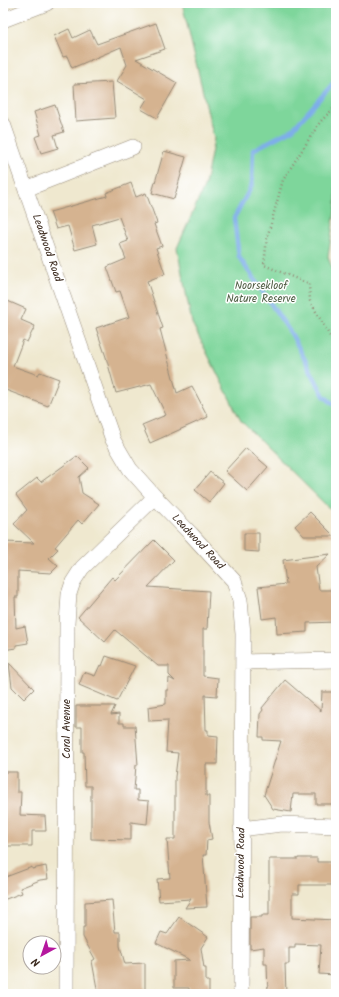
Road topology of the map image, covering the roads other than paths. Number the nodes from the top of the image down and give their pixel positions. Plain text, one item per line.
1 (47, 3) edge
2 (3, 20) edge
3 (3, 124) edge
4 (133, 147) dead end
5 (26, 189) junction
6 (155, 498) junction
7 (336, 660) edge
8 (243, 662) junction
9 (336, 826) edge
10 (241, 829) junction
11 (66, 994) edge
12 (241, 994) edge

1 - 2 street
3 - 5 street, Leadwood Road
4 - 5 street
5 - 6 street, Leadwood Road
6 - 8 street, Leadwood Road
6 - 11 street, Coral Avenue
7 - 8 street
8 - 10 street, Leadwood Road
9 - 10 street
10 - 12 street, Leadwood Road

